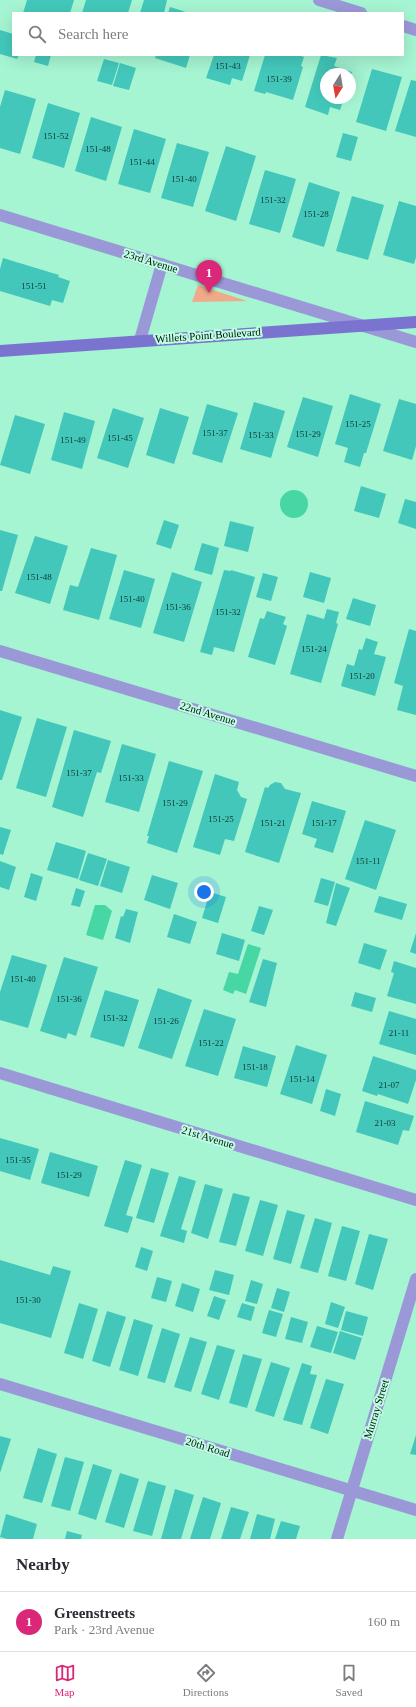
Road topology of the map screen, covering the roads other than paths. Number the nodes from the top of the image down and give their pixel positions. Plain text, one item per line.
1 (319, 0) edge
2 (358, 12) edge
3 (404, 26) edge
4 (416, 30) edge
5 (0, 215) edge
6 (162, 264) junction
7 (416, 322) edge
8 (359, 324) junction
9 (140, 340) junction
10 (416, 342) edge
11 (0, 351) edge
12 (0, 651) edge
13 (416, 776) edge
14 (0, 1073) edge
15 (416, 1200) edge
16 (416, 1279) edge
17 (0, 1384) edge
18 (351, 1490) junction
19 (416, 1510) edge
20 (336, 1539) edge

1 - 2 street
3 - 4 street
5 - 6 street, 23rd Avenue
6 - 8 street, 23rd Avenue
6 - 9 street
7 - 8 street, Willets Point Boulevard
8 - 9 street, Willets Point Boulevard
8 - 10 street, 23rd Avenue
9 - 11 street, Willets Point Boulevard
12 - 13 street, 22nd Avenue
14 - 15 street, 21st Avenue
16 - 18 street, Murray Street
17 - 18 street, 20th Road
18 - 19 street, 20th Road
18 - 20 street, Murray Street

